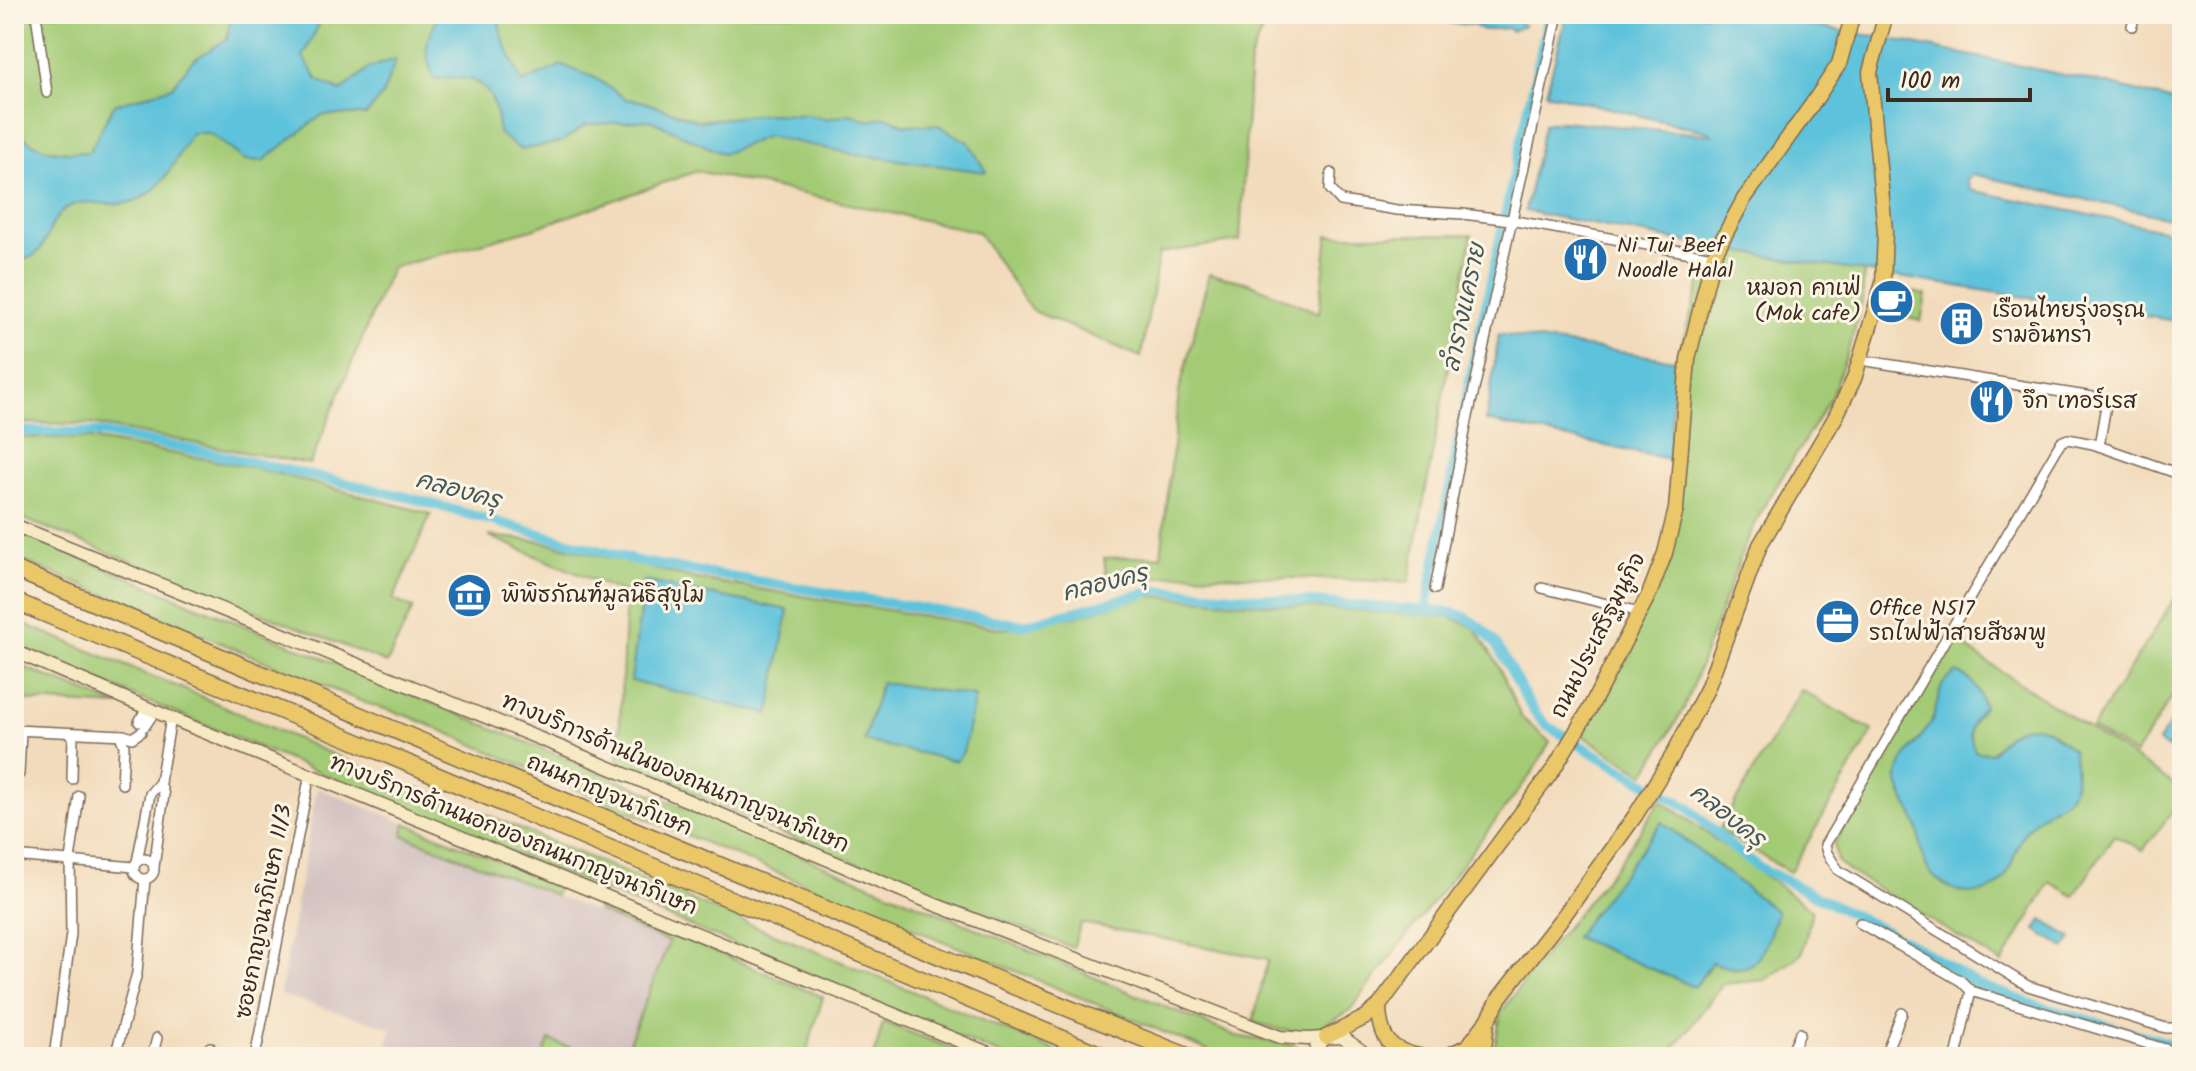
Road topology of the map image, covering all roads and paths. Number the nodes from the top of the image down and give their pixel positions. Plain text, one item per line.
1 (36, 14) edge
2 (1558, 14) edge
3 (2135, 14) edge
4 (1852, 16) edge
5 (1884, 22) edge
6 (2132, 26) dead end
7 (47, 93) dead end
8 (1331, 173) dead end
9 (1505, 220) junction
10 (1715, 255) junction
11 (1861, 360) junction
12 (2099, 446) junction
13 (2182, 475) edge
14 (14, 525) edge
15 (14, 569) edge
16 (1542, 588) dead end
17 (1435, 589) dead end
18 (14, 601) edge
19 (1640, 612) junction
20 (14, 651) edge
21 (151, 709) junction
22 (171, 718) junction
23 (18, 730) edge
24 (73, 733) junction
25 (122, 735) junction
26 (19, 774) dead end
27 (310, 774) junction
28 (72, 779) dead end
29 (160, 782) junction
30 (122, 784) dead end
31 (17, 791) dead end
32 (79, 796) dead end
33 (14, 814) edge
34 (14, 856) edge
35 (70, 860) junction
36 (135, 865) junction
37 (154, 867) junction
38 (145, 879) junction
39 (1860, 923) dead end
40 (1971, 991) junction
41 (1379, 1006) junction
42 (1902, 1013) dead end
43 (1487, 1022) junction
44 (2182, 1028) edge
45 (1800, 1033) dead end
46 (1326, 1037) junction
47 (157, 1038) dead end
48 (2182, 1054) edge
49 (54, 1057) edge
50 (115, 1057) edge
51 (152, 1057) edge
52 (255, 1057) edge
53 (998, 1057) edge
54 (1106, 1057) edge
55 (1189, 1057) edge
56 (1315, 1057) edge
57 (1370, 1057) edge
58 (1426, 1057) edge
59 (1445, 1057) edge
60 (1483, 1057) edge
61 (1789, 1057) edge
62 (1884, 1057) edge
63 (1956, 1057) edge

1 - 7 street
2 - 9 street
3 - 6 street
4 - 10 main road, ถนนประเสริฐมนูกิจ
5 - 11 main road
8 - 9 street
9 - 10 street
9 - 17 street
10 - 19 main road, ถนนประเสริฐมนูกิจ
11 - 12 street
11 - 43 main road
12 - 13 street
12 - 44 street
14 - 46 main road, ทางบริการด้านในของถนนกาญจนาภิเษก
15 - 55 highway, ถนนกาญจนาภิเษก
16 - 19 street
18 - 54 highway
19 - 41 main road, ถนนประเสริฐมนูกิจ
20 - 21 main road, ทางบริการด้านนอกของถนนกาญจนาภิเษก
21 - 22 main road, ทางบริการด้านนอกของถนนกาญจนาภิเษก
21 - 25 street
22 - 27 main road, ทางบริการด้านนอกของถนนกาญจนาภิเษก
22 - 29 street
23 - 24 street
23 - 26 street
24 - 25 street
24 - 28 street
25 - 30 street
27 - 52 street, ซอยกาญจนาภิเษก 11/3
27 - 53 main road, ทางบริการด้านนอกของถนนกาญจนาภิเษก
29 - 36 street
29 - 37 street
31 - 33 street
32 - 35 street
34 - 35 street
35 - 36 street
35 - 49 street
36 - 37 street
36 - 38 street
37 - 38 street
38 - 50 street
39 - 40 street
40 - 48 street
40 - 63 street
41 - 46 main road, ถนนประเสริฐมนูกิจ
41 - 58 main road
42 - 62 street
43 - 59 main road
43 - 60 main road
45 - 61 street
46 - 56 main road
46 - 57 main road, ทางบริการด้านในของถนนกาญจนาภิเษก
47 - 51 street

